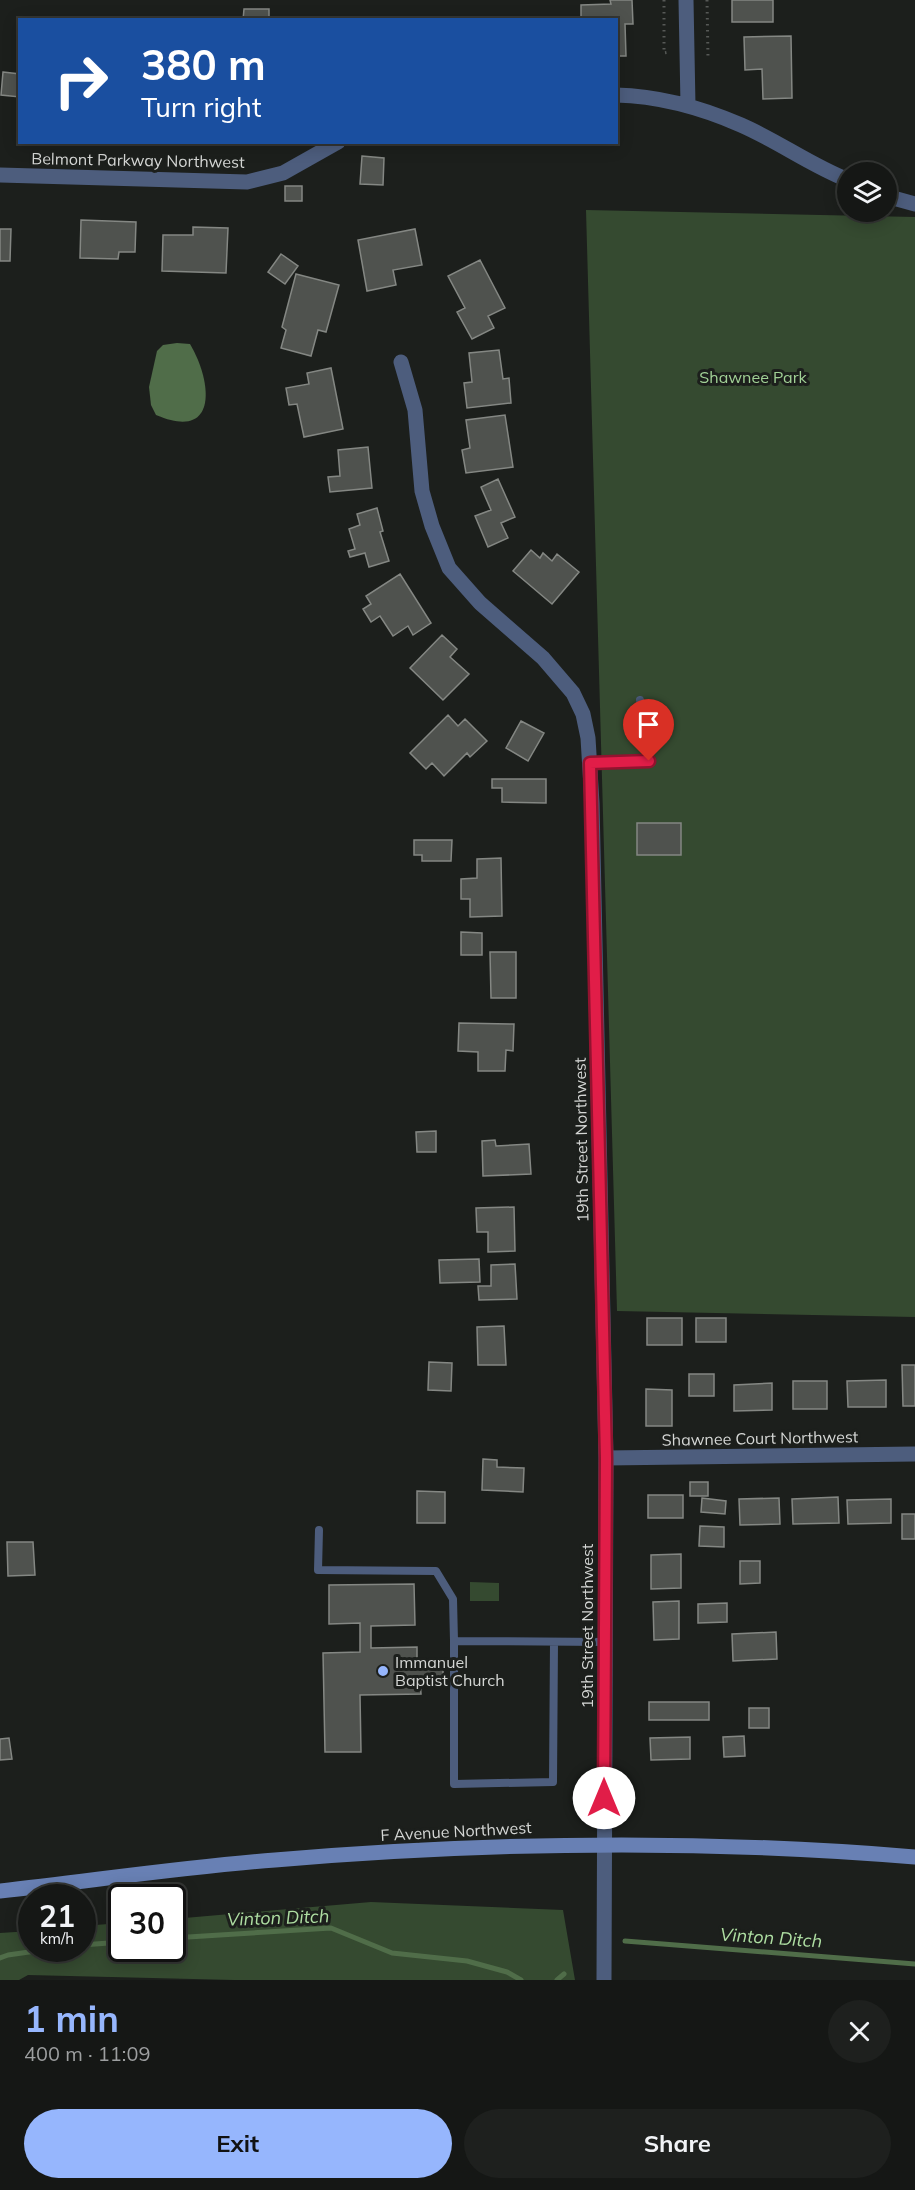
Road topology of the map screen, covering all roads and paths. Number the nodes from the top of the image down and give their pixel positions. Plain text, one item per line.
1 (664, 0) edge
2 (686, 0) edge
3 (707, 0) edge
4 (687, 52) junction
5 (708, 58) dead end
6 (618, 95) edge
7 (688, 105) junction
8 (334, 144) edge
9 (0, 175) edge
10 (837, 175) edge
11 (897, 199) edge
12 (915, 204) edge
13 (401, 362) dead end
14 (640, 700) dead end
15 (590, 763) junction
16 (915, 1454) edge
17 (606, 1458) junction
18 (319, 1530) dead end
19 (454, 1641) junction
20 (554, 1641) junction
21 (605, 1642) junction
22 (603, 1843) junction
23 (915, 1857) edge
24 (0, 1891) edge
25 (604, 1980) edge

1 - 4 path
2 - 4 street
3 - 5 path
4 - 7 street
6 - 7 street
7 - 10 street
8 - 9 street, Belmont Parkway Northwest
11 - 12 street
13 - 15 street, 19th Street Northwest
14 - 15 lane
15 - 17 street, 19th Street Northwest
16 - 17 street, Shawnee Court Northwest
17 - 21 street, 19th Street Northwest
18 - 19 lane
19 - 20 lane
19 - 20 lane
20 - 21 lane
21 - 22 street, 19th Street Northwest
22 - 23 main road, F Avenue Northwest
22 - 24 main road, F Avenue Northwest
22 - 25 street, 19th Street Northwest

